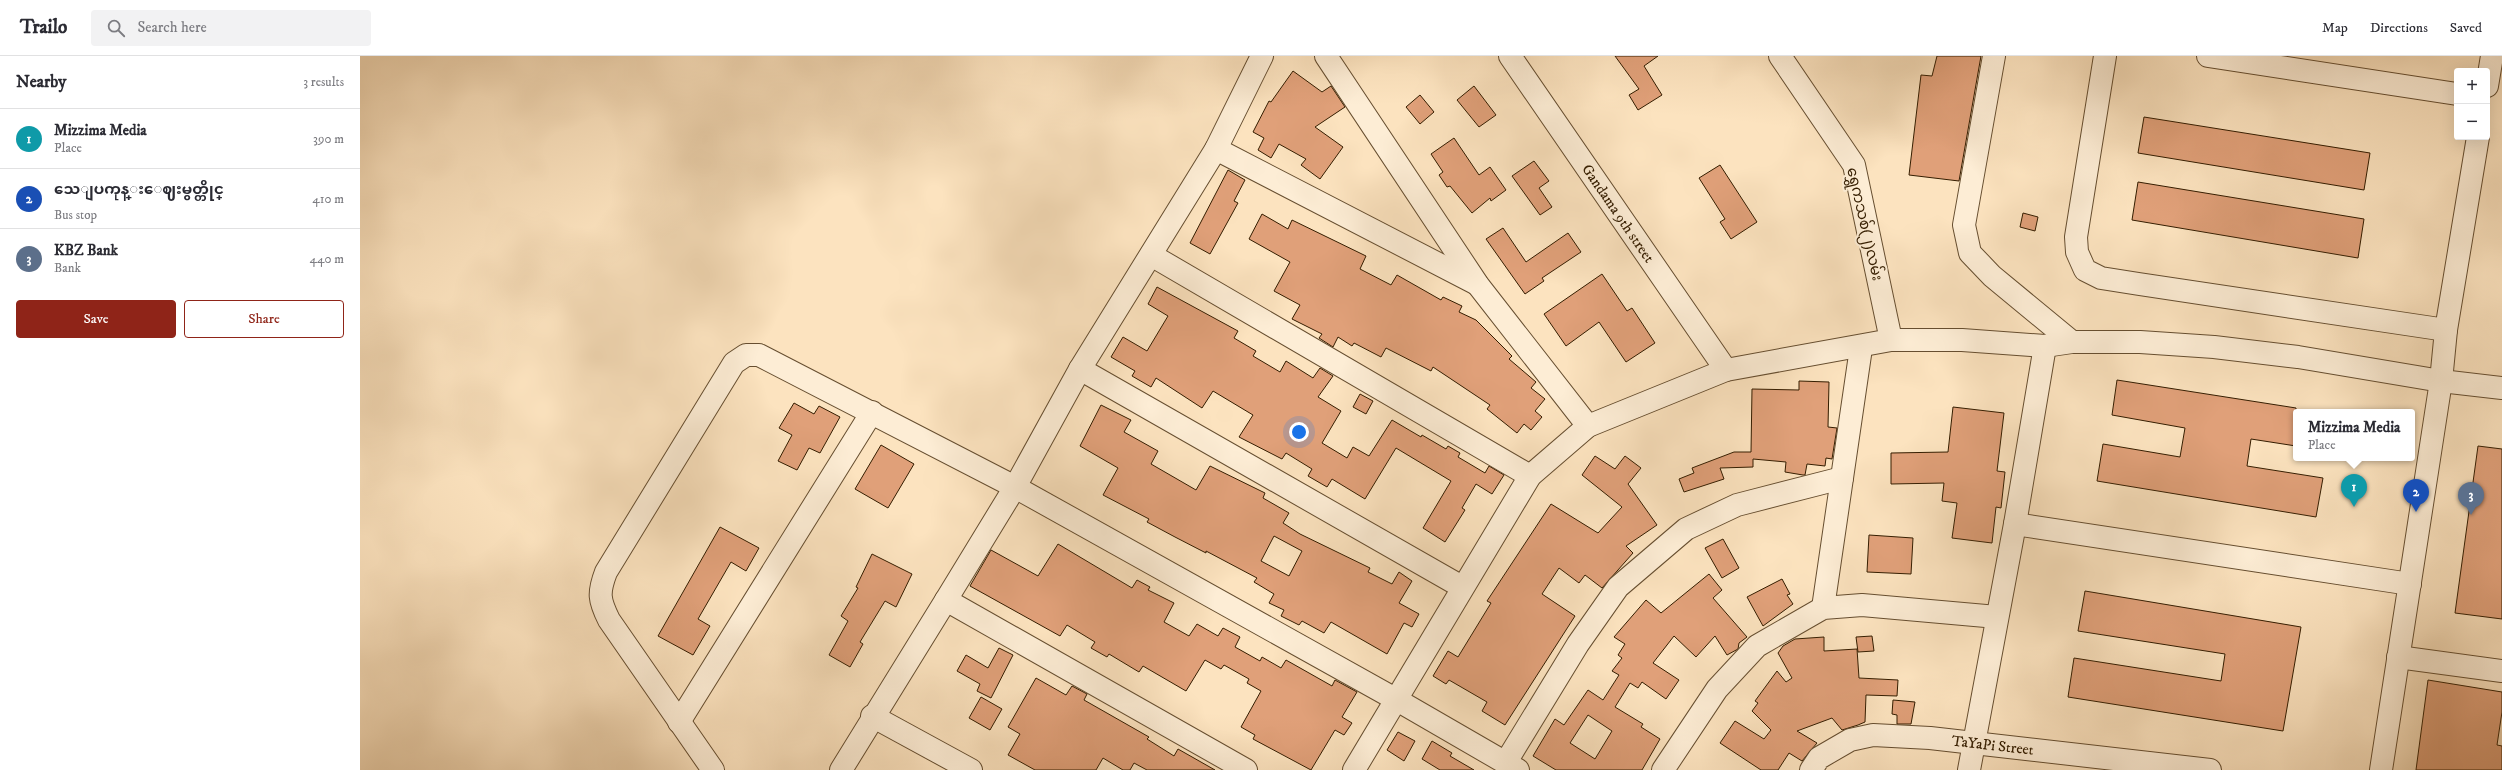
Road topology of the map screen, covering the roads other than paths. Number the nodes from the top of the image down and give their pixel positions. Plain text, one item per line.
1 (1262, 56) edge
2 (1326, 56) edge
3 (1510, 56) edge
4 (1780, 56) edge
5 (1994, 56) edge
6 (2104, 56) edge
7 (2208, 56) edge
8 (2492, 56) edge
9 (2490, 68) edge
10 (2454, 94) edge
11 (2478, 140) edge
12 (1216, 149) junction
13 (1152, 255) junction
14 (1478, 285) junction
15 (2446, 330) junction
16 (1891, 340) junction
17 (2072, 342) junction
18 (2045, 346) junction
19 (1860, 348) junction
20 (1080, 369) junction
21 (1726, 370) junction
22 (2441, 381) junction
23 (2502, 388) edge
24 (872, 412) junction
25 (1588, 426) junction
26 (1530, 476) junction
27 (1842, 478) junction
28 (1014, 488) junction
29 (2015, 524) junction
30 (2410, 584) junction
31 (1462, 587) junction
32 (946, 600) junction
33 (1823, 608) junction
34 (1997, 617) junction
35 (2398, 657) junction
36 (2502, 671) edge
37 (1397, 700) junction
38 (872, 716) junction
39 (679, 722) junction
40 (1975, 744) junction
41 (1512, 766) edge
42 (713, 770) edge
43 (841, 770) edge
44 (971, 770) edge
45 (1246, 770) edge
46 (1354, 770) edge
47 (1663, 770) edge
48 (1811, 770) edge
49 (1969, 770) edge
50 (2210, 770) edge
51 (2381, 770) edge

1 - 12 street
2 - 14 street
3 - 21 street, Gandama 9th street
4 - 16 street, ရွှေကသစ်(၂)လမ်း
5 - 17 street
6 - 15 street
7 - 10 street
8 - 9 street
11 - 15 street
12 - 13 street
12 - 14 street
13 - 20 street
13 - 26 street
14 - 25 street
15 - 22 street
16 - 18 street
16 - 19 street
17 - 18 street
17 - 22 street
18 - 29 street
19 - 21 street
19 - 27 street
20 - 28 street
20 - 31 street
21 - 25 street
22 - 23 street
22 - 30 street
24 - 28 street
24 - 39 street
24 - 39 street
25 - 26 street
26 - 31 street
27 - 33 street
27 - 41 street
28 - 32 street
28 - 37 street
29 - 30 street
29 - 34 street
30 - 35 street
31 - 37 street
32 - 38 street
32 - 45 street
33 - 34 street
33 - 47 street
34 - 40 street
35 - 36 street
35 - 51 street
37 - 41 street
37 - 46 street
38 - 43 street
38 - 44 street
39 - 42 street
40 - 48 street, TaYaPi Street
40 - 49 street
40 - 50 street, TaYaPi Street

